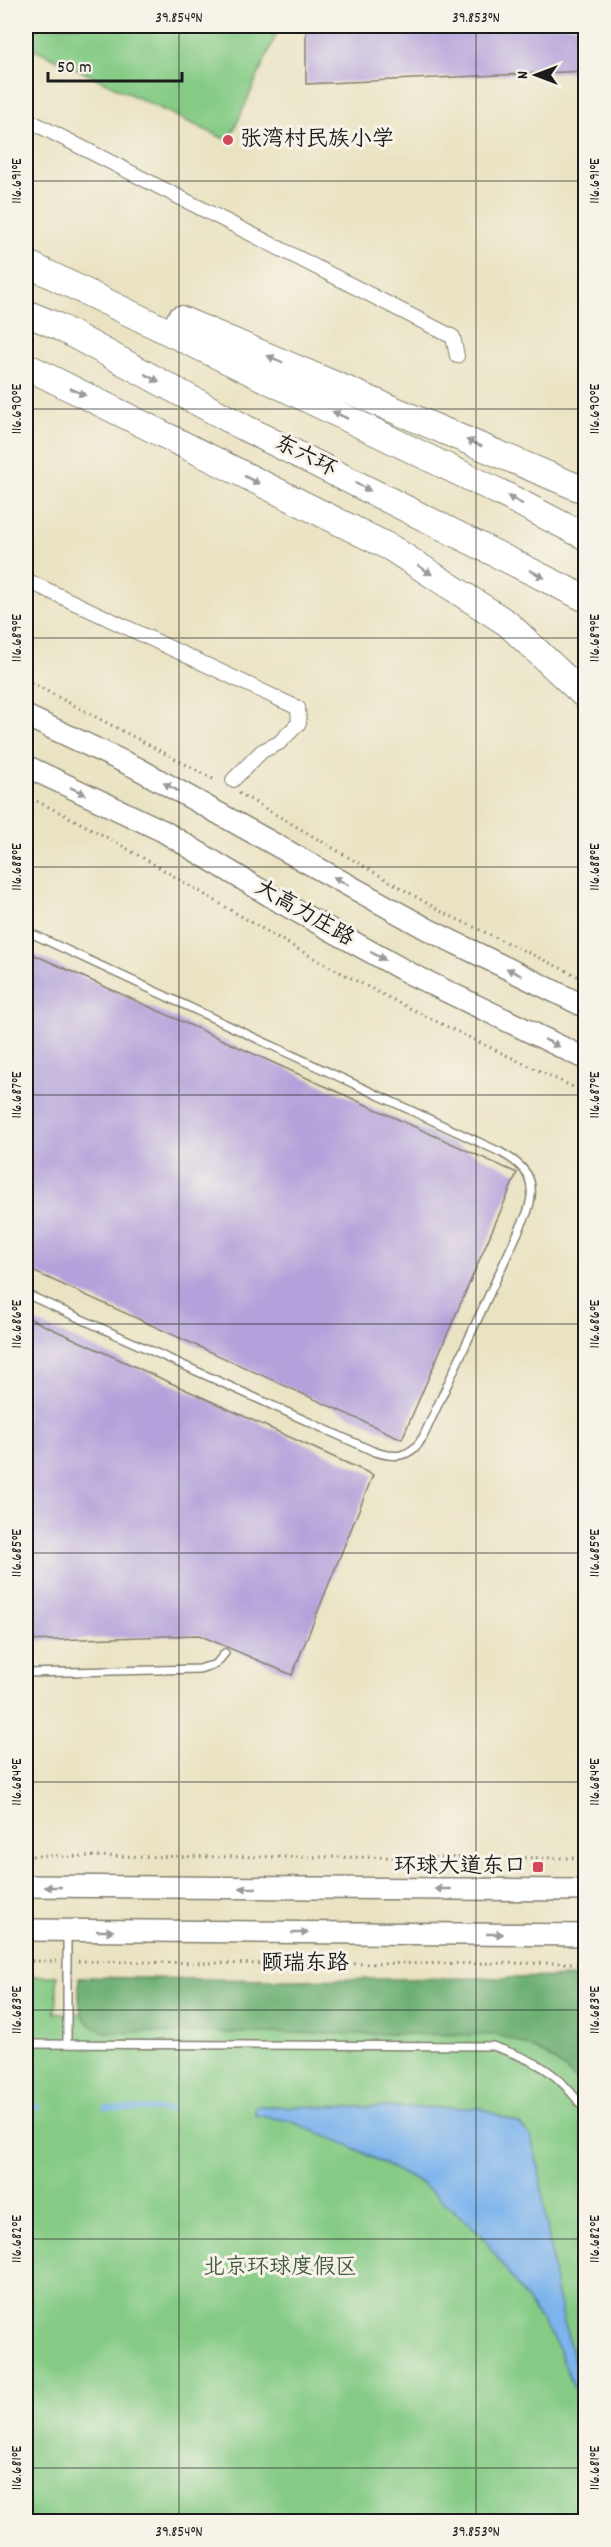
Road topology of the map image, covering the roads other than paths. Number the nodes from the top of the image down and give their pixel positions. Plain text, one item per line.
1 (26, 119) edge
2 (26, 255) edge
3 (26, 262) edge
4 (26, 313) edge
5 (457, 356) dead end
6 (26, 366) edge
7 (585, 491) edge
8 (585, 537) edge
9 (26, 580) edge
10 (585, 599) edge
11 (585, 697) edge
12 (26, 716) edge
13 (26, 766) edge
14 (231, 785) road end
15 (26, 931) edge
16 (585, 1007) edge
17 (585, 1059) edge
18 (26, 1294) edge
19 (225, 1653) dead end
20 (26, 1673) edge
21 (26, 1887) edge
22 (585, 1890) edge
23 (26, 1930) edge
24 (67, 1931) junction
25 (585, 1935) edge
26 (26, 2044) edge
27 (67, 2044) junction
28 (585, 2112) edge

1 - 5 street
7 -> 2 highway
8 -> 3 highway
4 -> 10 highway, 东六环
6 -> 11 highway
9 - 14 street
16 -> 12 main road, 大高力庄路
13 -> 17 main road, 大高力庄路
15 - 18 lane
19 - 20 lane
22 -> 21 main road
23 - 24 main road, 颐瑞东路
24 -> 25 main road, 颐瑞东路
24 - 27 lane
26 - 27 lane
27 - 28 lane

